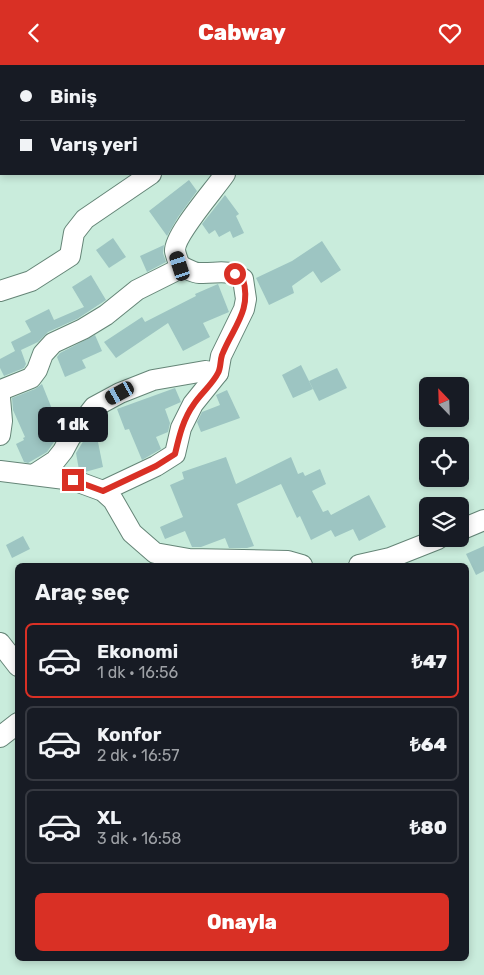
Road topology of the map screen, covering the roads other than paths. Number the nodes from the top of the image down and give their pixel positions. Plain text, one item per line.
1 (150, 175) edge
2 (224, 175) edge
3 (180, 266) junction
4 (0, 291) edge
5 (218, 373) junction
6 (0, 397) edge
7 (0, 435) edge
8 (0, 471) edge
9 (35, 474) junction
10 (103, 491) junction
11 (484, 520) edge
12 (469, 526) edge
13 (419, 547) edge
14 (295, 563) edge
15 (369, 563) edge
16 (0, 643) edge
17 (15, 662) edge
18 (15, 725) edge
19 (0, 737) edge

1 - 4 street
2 - 3 street
3 - 5 street
3 - 6 street
5 - 9 street
5 - 10 street
6 - 7 street
8 - 9 street
9 - 10 street
10 - 14 street
11 - 12 street
13 - 15 street
16 - 17 street
18 - 19 street

